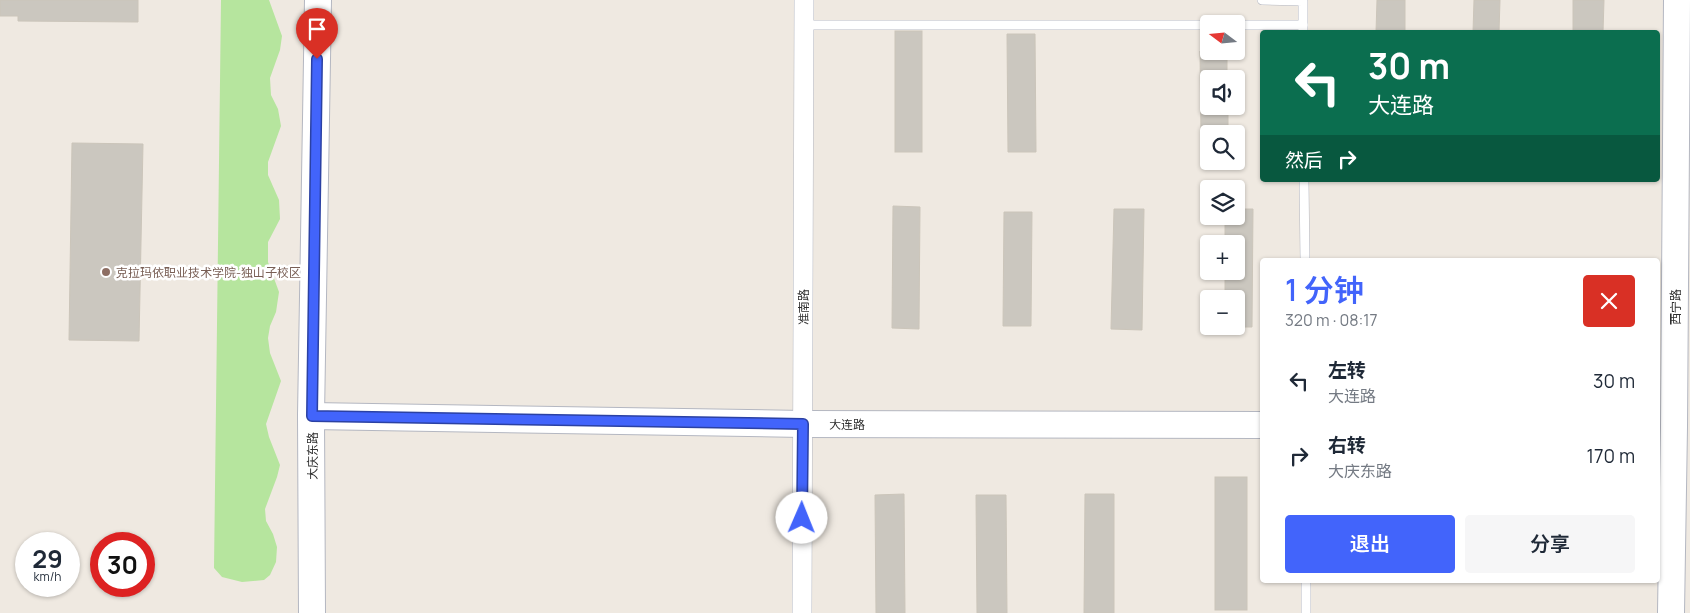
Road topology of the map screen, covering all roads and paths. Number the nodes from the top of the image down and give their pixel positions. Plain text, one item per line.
1 (318, 0) edge
2 (804, 0) edge
3 (1262, 0) edge
4 (1677, 0) edge
5 (804, 25) junction
6 (1200, 25) edge
7 (1245, 26) edge
8 (1303, 29) edge
9 (1304, 182) edge
10 (1305, 258) edge
11 (312, 416) junction
12 (803, 424) junction
13 (1260, 425) edge
14 (1674, 427) edge
15 (1306, 583) edge
16 (312, 613) edge
17 (802, 613) edge
18 (1306, 613) edge
19 (1671, 613) edge

1 - 11 street, 大庆东路
2 - 5 street, 准南路
3 - 8 lane
4 - 14 street, 西宁路
5 - 6 lane
5 - 12 street, 准南路
7 - 8 lane
9 - 10 lane
11 - 12 street, 大连路
11 - 16 street, 大庆东路
12 - 13 street, 大连路
12 - 17 street, 准南路
14 - 19 street, 西宁路
15 - 18 lane

